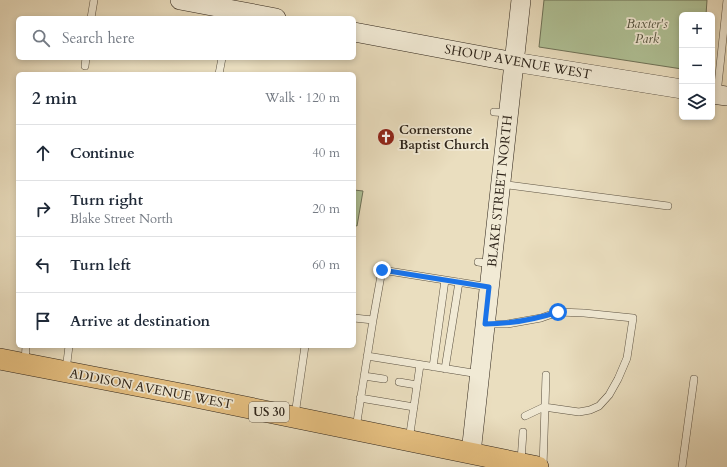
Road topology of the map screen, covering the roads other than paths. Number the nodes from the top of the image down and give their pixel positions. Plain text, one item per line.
1 (94, 0) edge
2 (180, 0) edge
3 (522, 0) edge
4 (727, 0) edge
5 (230, 14) edge
6 (91, 16) edge
7 (253, 16) edge
8 (356, 32) edge
9 (86, 60) edge
10 (222, 60) edge
11 (514, 62) junction
12 (84, 66) dead end
13 (219, 72) edge
14 (679, 89) edge
15 (719, 95) edge
16 (501, 184) junction
17 (668, 206) dead end
18 (445, 280) junction
19 (459, 282) junction
20 (489, 287) junction
21 (356, 318) edge
22 (373, 320) junction
23 (485, 324) junction
24 (69, 348) edge
25 (305, 348) edge
26 (25, 355) edge
27 (367, 356) junction
28 (0, 359) edge
29 (420, 364) junction
30 (433, 367) junction
31 (445, 368) junction
32 (66, 372) junction
33 (479, 374) junction
34 (546, 375) dead end
35 (364, 376) junction
36 (384, 379) dead end
37 (694, 379) dead end
38 (398, 382) dead end
39 (417, 385) junction
40 (360, 398) junction
41 (414, 407) junction
42 (544, 407) junction
43 (525, 416) dead end
44 (295, 417) junction
45 (356, 430) junction
46 (523, 432) dead end
47 (409, 440) junction
48 (471, 453) junction
49 (529, 465) edge
50 (543, 467) edge
51 (682, 467) edge

1 - 6 lane
2 - 5 street
3 - 11 street, BLAKE STREET NORTH
4 - 15 lane
5 - 7 street
8 - 11 street, SHOUP AVENUE WEST
9 - 12 lane
10 - 13 lane
11 - 14 street, SHOUP AVENUE WEST
11 - 16 street, BLAKE STREET NORTH
16 - 17 lane
16 - 20 street, BLAKE STREET NORTH
18 - 19 lane
18 - 22 lane
18 - 30 lane
19 - 20 lane
19 - 31 lane
20 - 23 street, BLAKE STREET NORTH
21 - 22 lane
22 - 27 lane
23 - 33 street, BLAKE STREET NORTH
23 - 42 lane
24 - 32 lane
25 - 44 lane
26 - 28 main road, ADDISON AVENUE WEST / US 30
26 - 32 main road, ADDISON AVENUE WEST / US 30
27 - 29 lane
27 - 35 lane
29 - 30 lane
29 - 39 lane
30 - 31 lane
31 - 33 lane
32 - 44 main road, ADDISON AVENUE WEST / US 30
33 - 48 street, BLAKE STREET NORTH
34 - 42 lane
35 - 36 lane
35 - 40 lane
37 - 51 lane
38 - 39 lane
39 - 41 lane
40 - 41 lane
40 - 45 lane
41 - 47 lane
42 - 43 lane
42 - 50 lane
44 - 45 main road, ADDISON AVENUE WEST / US 30
45 - 47 main road, ADDISON AVENUE WEST / US 30
46 - 49 lane
47 - 48 main road, ADDISON AVENUE WEST / US 30
48 - 49 main road, ADDISON AVENUE WEST / US 30

